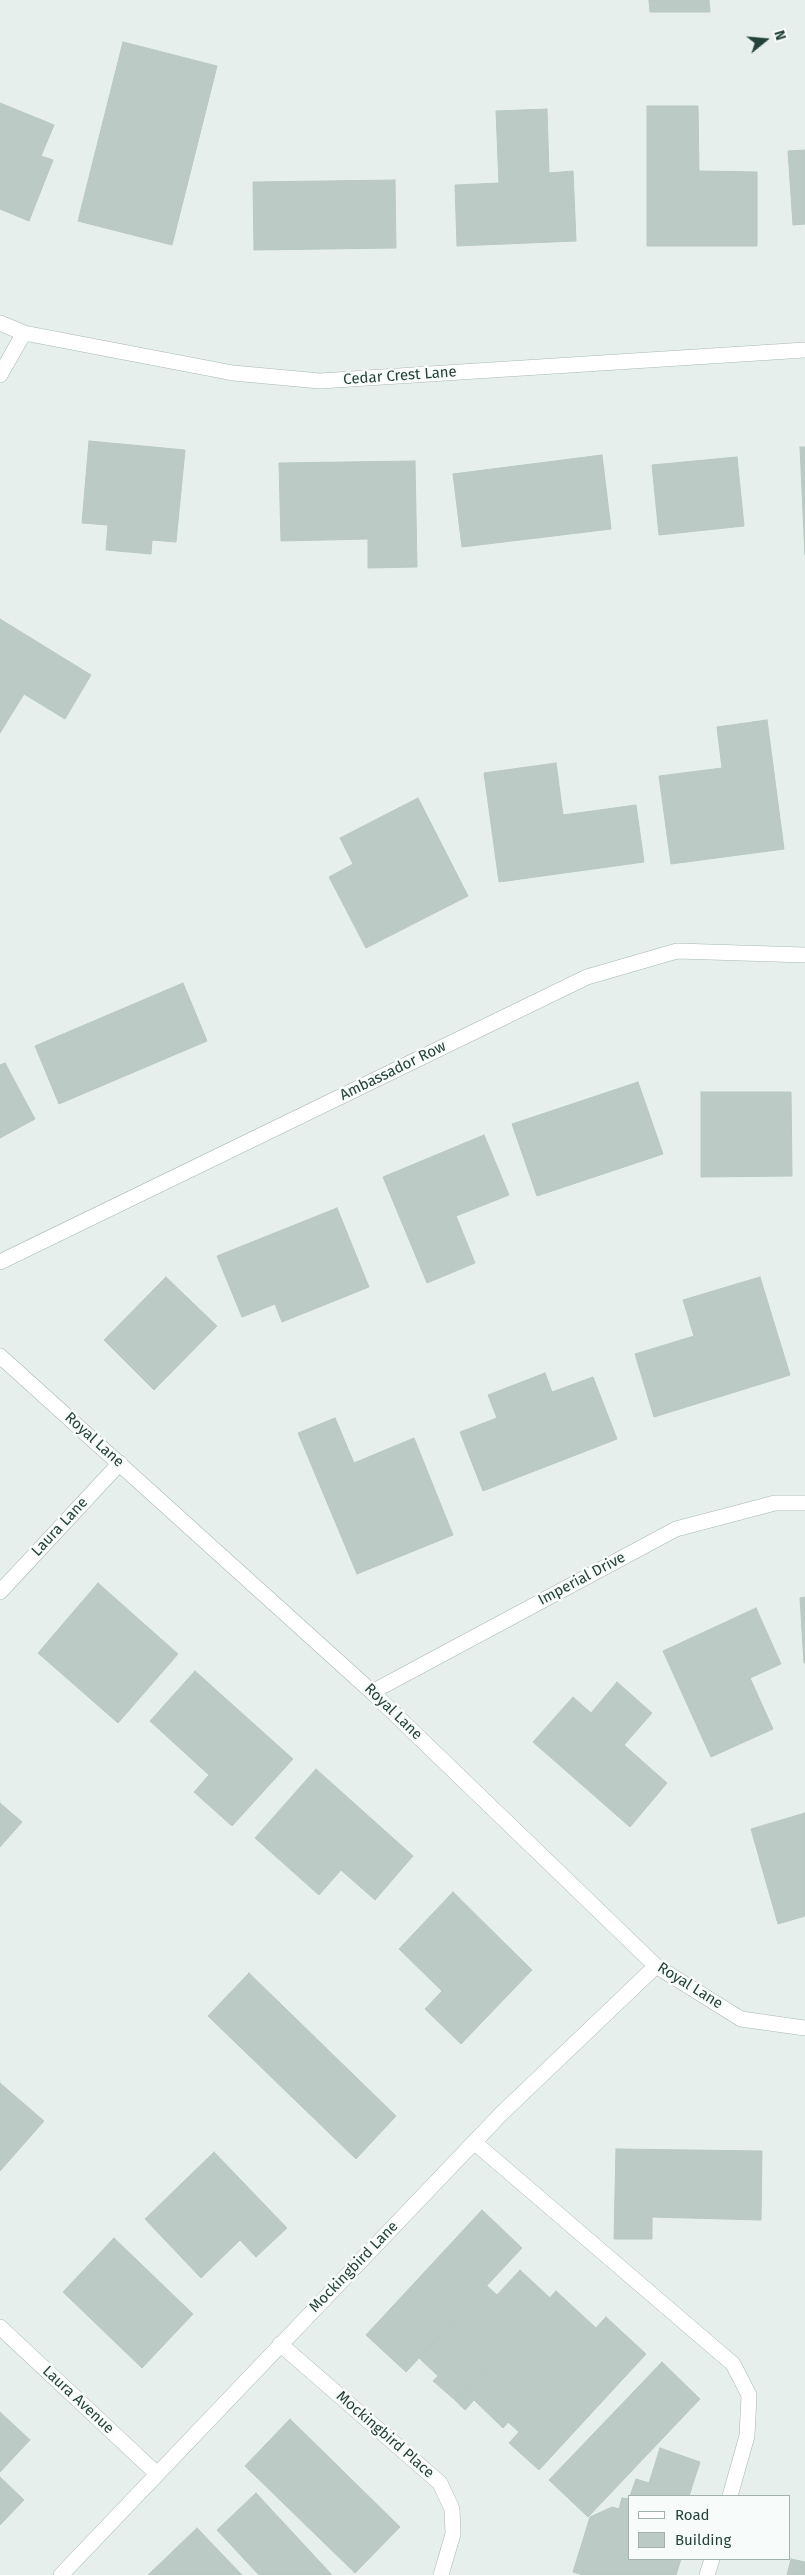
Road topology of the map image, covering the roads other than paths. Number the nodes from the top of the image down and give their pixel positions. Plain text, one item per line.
1 (0, 323) edge
2 (24, 333) junction
3 (805, 350) edge
4 (0, 375) edge
5 (805, 955) edge
6 (0, 1262) edge
7 (0, 1356) edge
8 (120, 1463) junction
9 (805, 1503) edge
10 (0, 1592) edge
11 (372, 1692) junction
12 (656, 1966) junction
13 (805, 2028) edge
14 (474, 2142) junction
15 (0, 2327) edge
16 (280, 2344) junction
17 (156, 2473) junction
18 (730, 2495) edge
19 (712, 2560) edge
20 (61, 2575) edge
21 (442, 2575) edge
22 (707, 2575) edge

1 - 2 street, Cedar Crest Lane
2 - 3 street, Cedar Crest Lane
2 - 4 street
5 - 6 street, Ambassador Row
7 - 8 street, Royal Lane
8 - 10 street, Laura Lane
8 - 11 street, Royal Lane
9 - 11 street, Imperial Drive
11 - 12 street, Royal Lane
12 - 13 street, Royal Lane
12 - 14 street, Mockingbird Lane
14 - 16 street, Mockingbird Lane
14 - 18 street
15 - 17 street, Laura Avenue
16 - 17 street, Mockingbird Lane
16 - 21 street, Mockingbird Place
17 - 20 street, Mockingbird Lane
19 - 22 street

